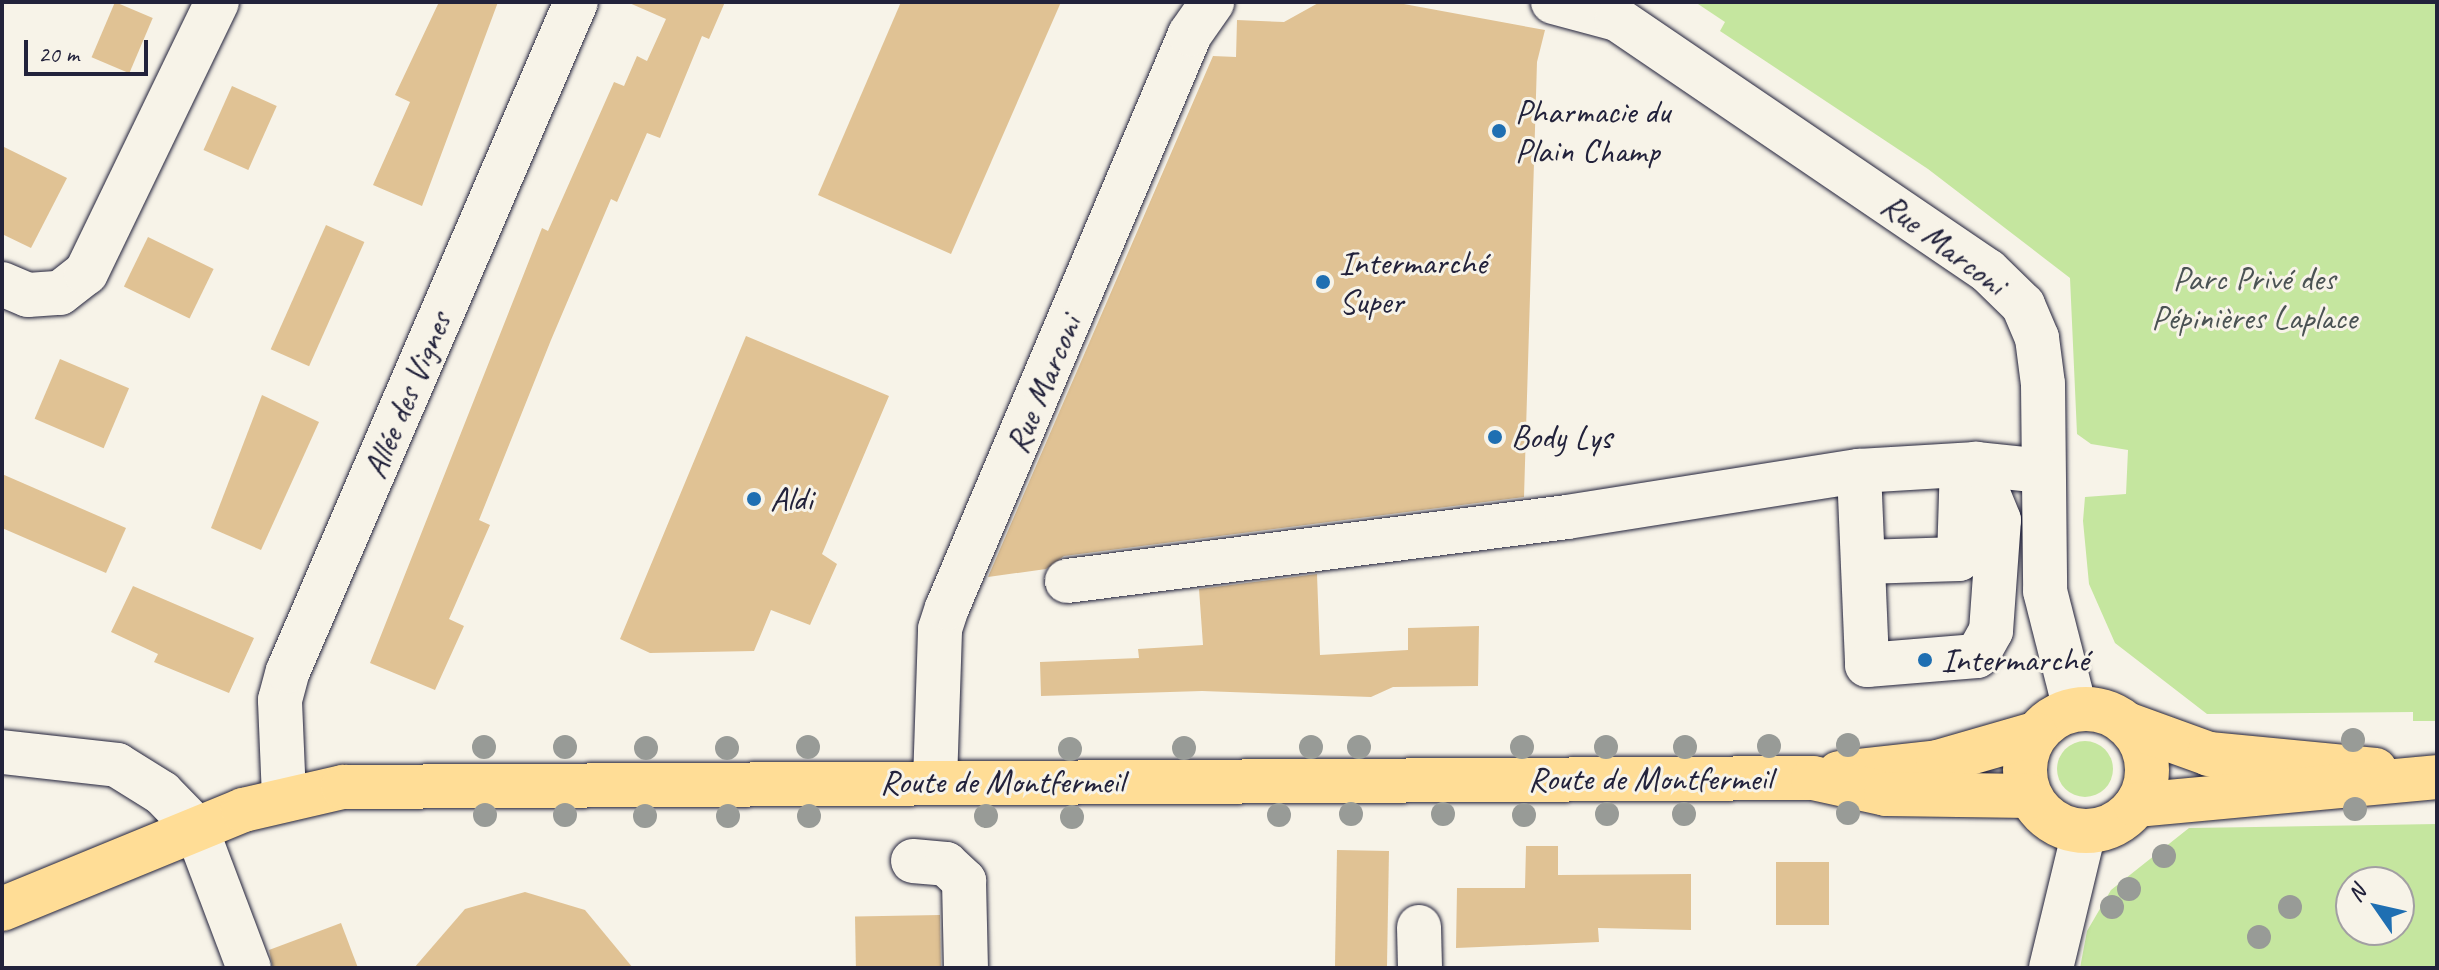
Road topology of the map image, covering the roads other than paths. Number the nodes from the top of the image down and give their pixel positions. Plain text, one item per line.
1 (217, 2) edge
2 (576, 2) edge
3 (1212, 2) edge
4 (1553, 2) edge
5 (2, 284) edge
6 (1969, 465) junction
7 (1859, 471) junction
8 (2043, 471) junction
9 (1863, 562) junction
10 (1067, 581) dead end
11 (2075, 709) junction
12 (2129, 725) junction
13 (2035, 734) junction
14 (2, 752) edge
15 (2423, 777) edge
16 (1813, 778) junction
17 (935, 782) junction
18 (2030, 796) junction
19 (284, 797) junction
20 (2136, 805) junction
21 (196, 828) junction
22 (2084, 832) junction
23 (913, 861) dead end
24 (2, 909) edge
25 (249, 968) edge
26 (966, 968) edge
27 (2051, 968) edge

1 - 5 street
2 - 19 street, Allée des Vignes
3 - 17 street, Rue Marconi
4 - 8 street, Rue Marconi
6 - 7 street
6 - 8 street
6 - 9 street
6 - 9 street
7 - 9 street
7 - 10 street
8 - 11 street, Rue Marconi
11 - 12 main road
11 - 13 main road
12 - 15 main road
12 - 20 main road
13 - 16 main road, Route de Montfermeil
13 - 18 main road
14 - 21 street
15 - 20 main road
16 - 17 main road, Route de Montfermeil
16 - 18 main road, Route de Montfermeil
17 - 19 main road, Route de Montfermeil
18 - 22 main road
19 - 21 main road, Route de Montfermeil
20 - 22 main road
21 - 24 main road, Route de Montfermeil
21 - 25 street
22 - 27 street
23 - 26 street

